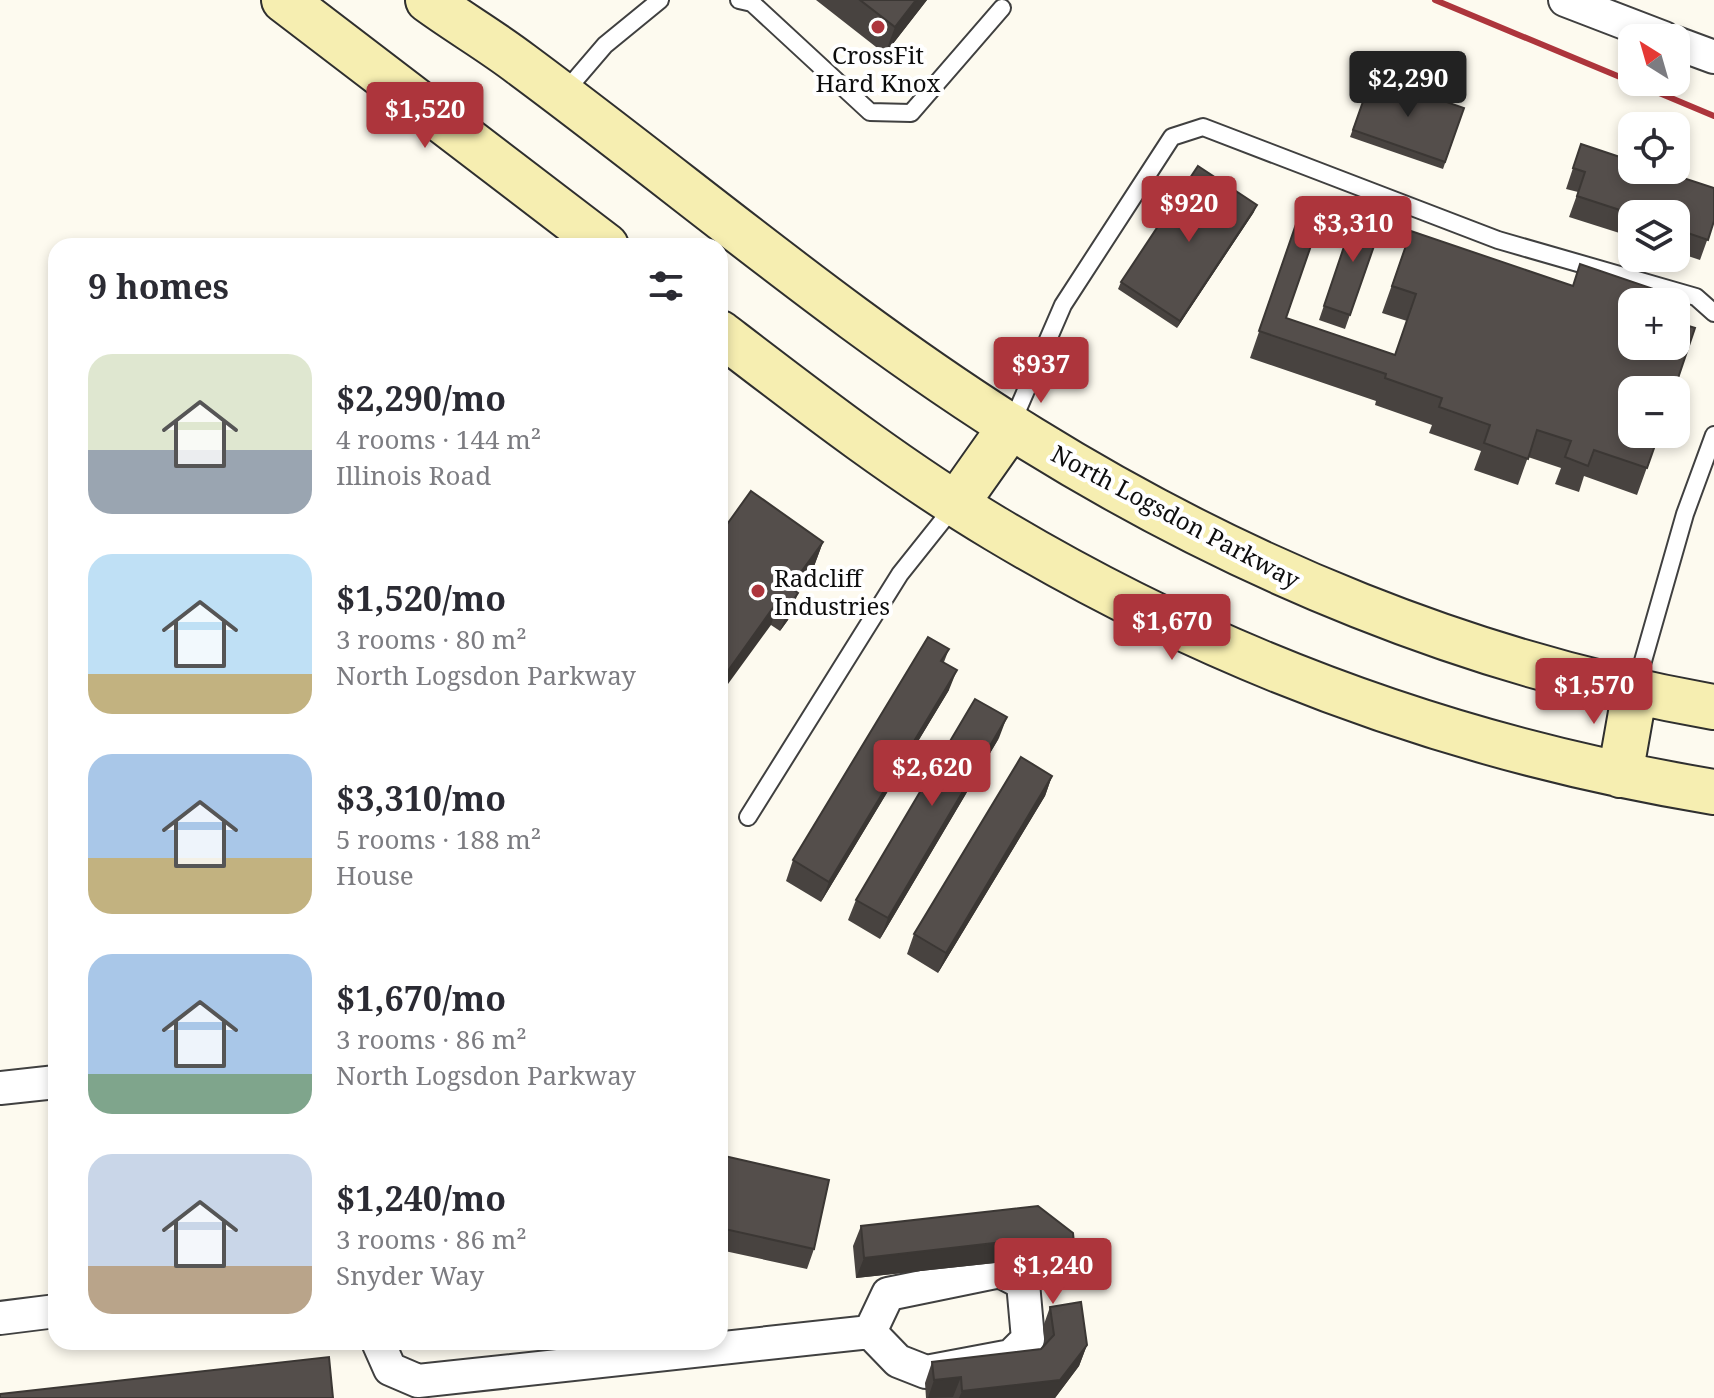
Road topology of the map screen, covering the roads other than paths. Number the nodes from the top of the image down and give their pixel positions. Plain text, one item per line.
1 (284, 0) edge
2 (428, 0) edge
3 (660, 0) edge
4 (739, 0) edge
5 (1577, 2) edge
6 (1002, 8) dead end
7 (1630, 24) edge
8 (1690, 48) edge
9 (1714, 57) edge
10 (562, 95) junction
11 (596, 238) edge
12 (1714, 313) edge
13 (728, 339) edge
14 (1011, 426) junction
15 (1714, 435) edge
16 (956, 504) junction
17 (1635, 690) junction
18 (1714, 707) edge
19 (1620, 775) junction
20 (1714, 792) edge
21 (748, 817) dead end
22 (48, 1083) edge
23 (0, 1088) edge
24 (48, 1312) edge
25 (0, 1318) edge
26 (870, 1332) junction
27 (728, 1347) edge
28 (382, 1350) edge
29 (704, 1350) edge

1 - 11 main road
2 - 10 main road, North Logsdon Parkway
3 - 10 lane
4 - 6 lane
5 - 7 street
8 - 9 street
10 - 14 main road, North Logsdon Parkway
12 - 14 lane
13 - 16 main road
14 - 16 main road
14 - 17 main road, North Logsdon Parkway
15 - 17 lane
16 - 19 main road
16 - 21 lane
17 - 18 main road, North Logsdon Parkway
17 - 19 main road
19 - 20 main road
22 - 23 street
24 - 25 street
26 - 26 street
26 - 27 street
28 - 29 street

